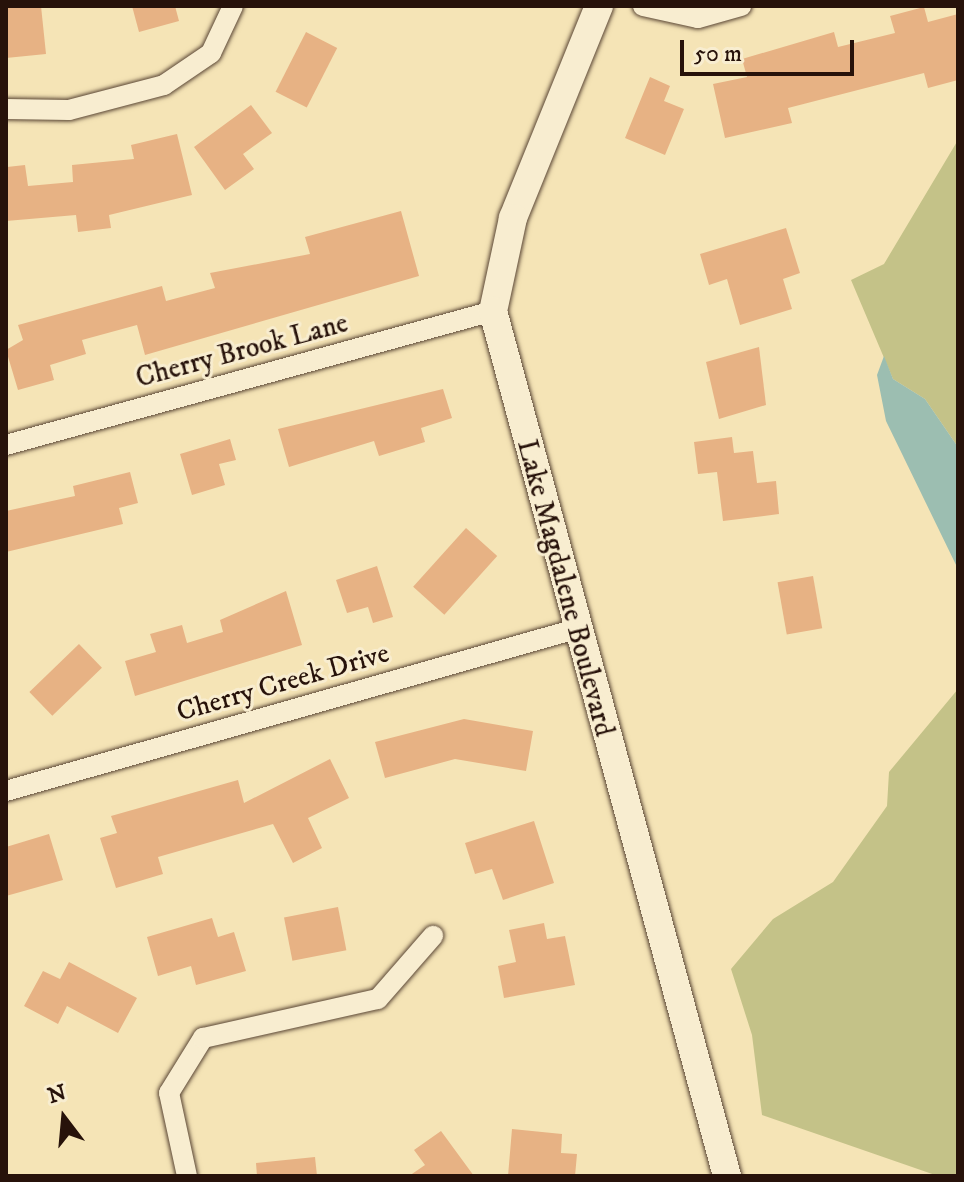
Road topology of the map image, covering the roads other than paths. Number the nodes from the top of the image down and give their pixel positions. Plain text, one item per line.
1 (233, 6) edge
2 (599, 6) edge
3 (643, 6) edge
4 (741, 6) edge
5 (6, 109) edge
6 (493, 311) junction
7 (6, 445) edge
8 (576, 629) junction
9 (6, 791) edge
10 (433, 936) dead end
11 (187, 1176) edge
12 (727, 1176) edge

1 - 5 street
2 - 6 street, Lake Magdalene Boulevard
3 - 4 street
6 - 7 street, Cherry Brook Lane
6 - 8 street, Lake Magdalene Boulevard
8 - 9 street, Cherry Creek Drive
8 - 12 street, Lake Magdalene Boulevard
10 - 11 street

